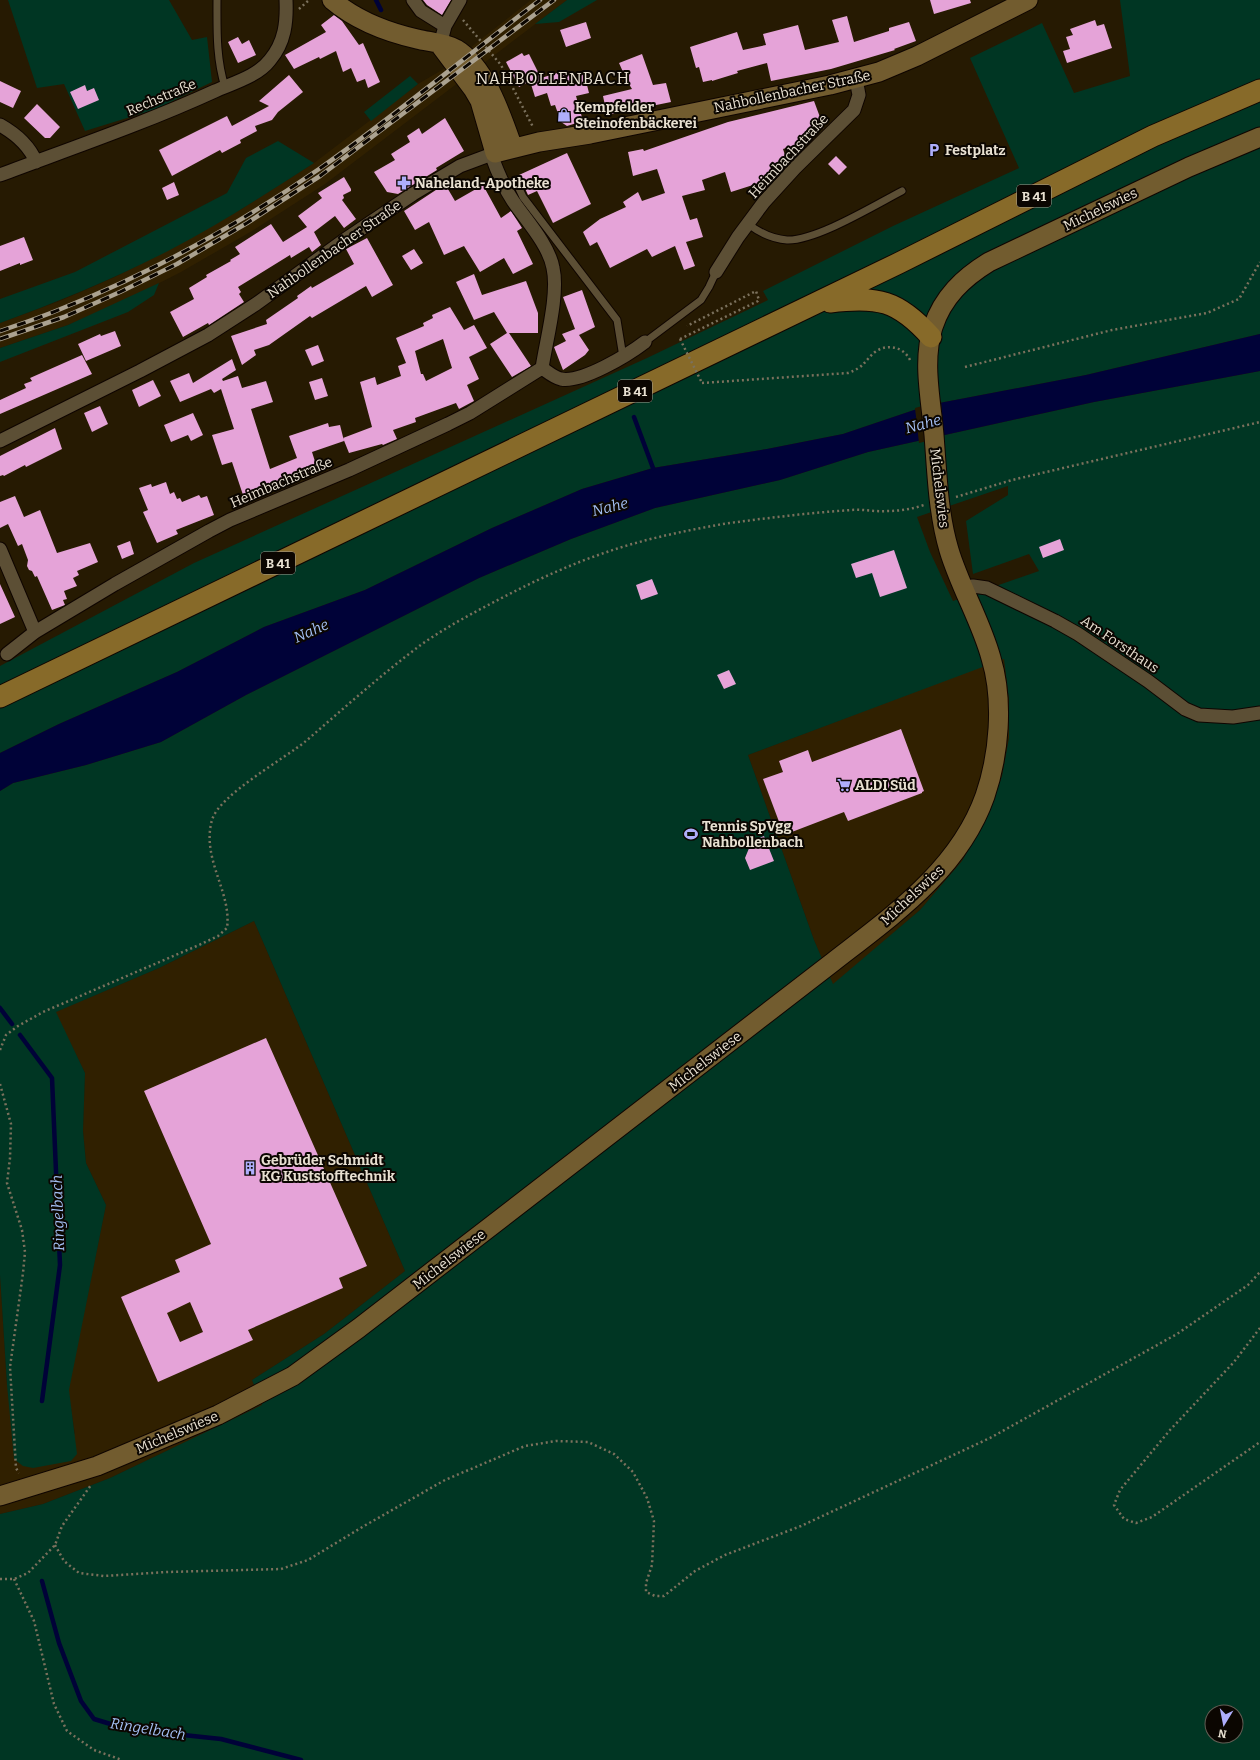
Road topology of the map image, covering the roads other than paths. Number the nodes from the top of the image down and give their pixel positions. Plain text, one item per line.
1 (216, 0) edge
2 (286, 0) edge
3 (332, 0) edge
4 (413, 0) edge
5 (1028, 0) edge
6 (457, 5) edge
7 (445, 26) junction
8 (440, 45) junction
9 (856, 79) junction
10 (225, 87) junction
11 (1260, 90) edge
12 (0, 125) edge
13 (1260, 137) edge
14 (513, 148) junction
15 (493, 154) junction
16 (36, 162) junction
17 (0, 175) edge
18 (515, 180) dead end
19 (902, 191) dead end
20 (748, 224) junction
21 (716, 272) joint
22 (812, 304) junction
23 (931, 337) junction
24 (645, 342) joint
25 (623, 357) junction
26 (542, 368) junction
27 (0, 441) edge
28 (0, 549) edge
29 (962, 588) junction
30 (35, 632) junction
31 (3, 656) edge
32 (0, 697) edge
33 (1260, 713) edge
34 (833, 962) joint
35 (0, 1496) edge

1 - 10 lane
2 - 10 street, Rechstraße
3 - 8 street
4 - 7 street
5 - 9 street, Nahbollenbacher Straße
6 - 7 street
7 - 8 street
8 - 14 street
8 - 15 street
9 - 14 street, Nahbollenbacher Straße
9 - 20 street, Heimbachstraße
10 - 16 street, Rechstraße
11 - 22 main road, B 41
12 - 16 street
13 - 23 street, Michelswies
14 - 15 street, Nahbollenbacher Straße
15 - 26 street
15 - 27 street, Nahbollenbacher Straße
16 - 17 street, Rechstraße
18 - 25 lane
19 - 20 lane
20 - 21 street, Heimbachstraße
21 - 24 lane, Heimbachstraße
22 - 23 main road
22 - 32 main road, B 41
23 - 29 street, Michelswies
24 - 25 street, Heimbachstraße
25 - 26 street, Heimbachstraße
26 - 30 street, Heimbachstraße
28 - 30 street
29 - 33 street, Am Forsthaus
29 - 34 street, Michelswies
30 - 31 street, Heimbachstraße
34 - 35 street, Michelswiese

